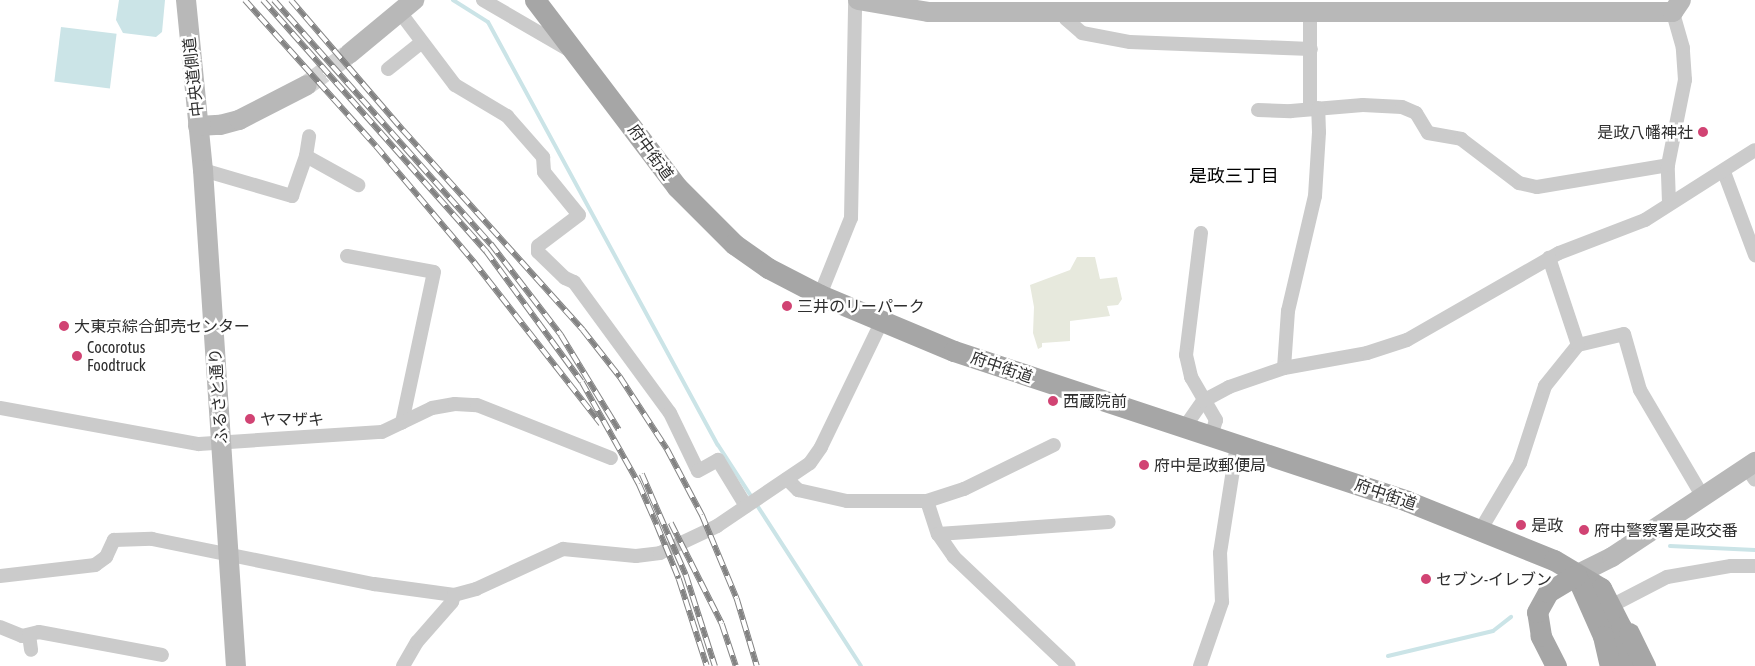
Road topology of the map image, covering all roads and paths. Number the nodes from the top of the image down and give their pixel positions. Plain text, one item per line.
1 (186, 0) edge
2 (483, 0) edge
3 (534, 0) edge
4 (856, 0) edge
5 (407, 6) edge
6 (1677, 6) edge
7 (1067, 10) junction
8 (1310, 10) junction
9 (422, 42) junction
10 (1311, 49) junction
11 (349, 54) tunnel mouth
12 (578, 56) junction
13 (388, 69) dead end
14 (307, 85) tunnel mouth
15 (1314, 108) junction
16 (1258, 110) dead end
17 (198, 126) junction
18 (309, 136) dead end
19 (1755, 150) edge
20 (306, 156) junction
21 (1668, 166) junction
22 (204, 170) junction
23 (1724, 172) junction
24 (358, 185) dead end
25 (1669, 203) junction
26 (1201, 233) dead end
27 (1755, 255) edge
28 (347, 256) dead end
29 (1548, 258) junction
30 (820, 294) junction
31 (882, 321) junction
32 (1578, 345) junction
33 (1284, 368) junction
34 (1203, 401) junction
35 (0, 408) edge
36 (402, 423) junction
37 (1184, 428) junction
38 (1210, 436) junction
39 (221, 443) junction
40 (1054, 445) dead end
41 (1237, 445) junction
42 (611, 458) dead end
43 (1752, 470) edge
44 (787, 479) junction
45 (1703, 497) junction
46 (927, 501) junction
47 (751, 503) junction
48 (1109, 522) dead end
49 (1481, 529) junction
50 (938, 534) junction
51 (229, 555) junction
52 (1755, 566) edge
53 (1576, 575) junction
54 (0, 576) edge
55 (454, 595) junction
56 (1613, 610) junction
57 (0, 627) edge
58 (29, 635) junction
59 (31, 650) dead end
60 (162, 655) dead end
61 (236, 666) edge
62 (403, 666) edge
63 (1069, 666) edge
64 (1200, 666) edge
65 (1556, 666) edge
66 (1610, 666) edge
67 (1628, 666) edge
68 (1645, 666) edge

1 - 17 street, 中央道側道
2 - 12 street
3 - 12 main road, 府中街道
4 - 7 street
4 - 30 street
5 - 9 street
5 - 11 street
6 - 8 street
6 - 21 street
7 - 8 street
7 - 10 street
8 - 10 street
9 - 13 street
9 - 47 street
10 - 15 street
12 - 30 main road, 府中街道
14 - 17 street, 中央道側道
15 - 16 street
15 - 21 street
15 - 33 street
17 - 22 street, ふるさと通り
18 - 20 street
19 - 23 street
20 - 22 street
20 - 24 street
21 - 25 street
22 - 39 street, ふるさと通り
23 - 25 street
23 - 27 street
25 - 29 street
26 - 34 street
28 - 36 street
29 - 32 street
29 - 33 street
30 - 31 main road, 府中街道
31 - 37 main road, 府中街道
31 - 44 street
32 - 45 street
32 - 49 street
33 - 34 street
34 - 37 street
34 - 38 street
35 - 39 street
36 - 39 street
36 - 42 street
37 - 38 main road, 府中街道
38 - 41 main road, 府中街道
39 - 51 street, ふるさと通り
40 - 46 street
41 - 49 main road, 府中街道
41 - 64 street
43 - 45 street
44 - 46 street
44 - 47 street
45 - 53 street
46 - 50 street
47 - 55 street
48 - 50 street
49 - 53 main road, 府中街道
50 - 63 street
51 - 54 street
51 - 55 street
51 - 61 street, ふるさと通り
52 - 56 street
53 - 56 main road, 府中街道
53 - 65 main road
53 - 66 main road
55 - 62 street
56 - 67 main road, 府中街道
56 - 68 main road
57 - 58 street
58 - 59 street
58 - 60 street

